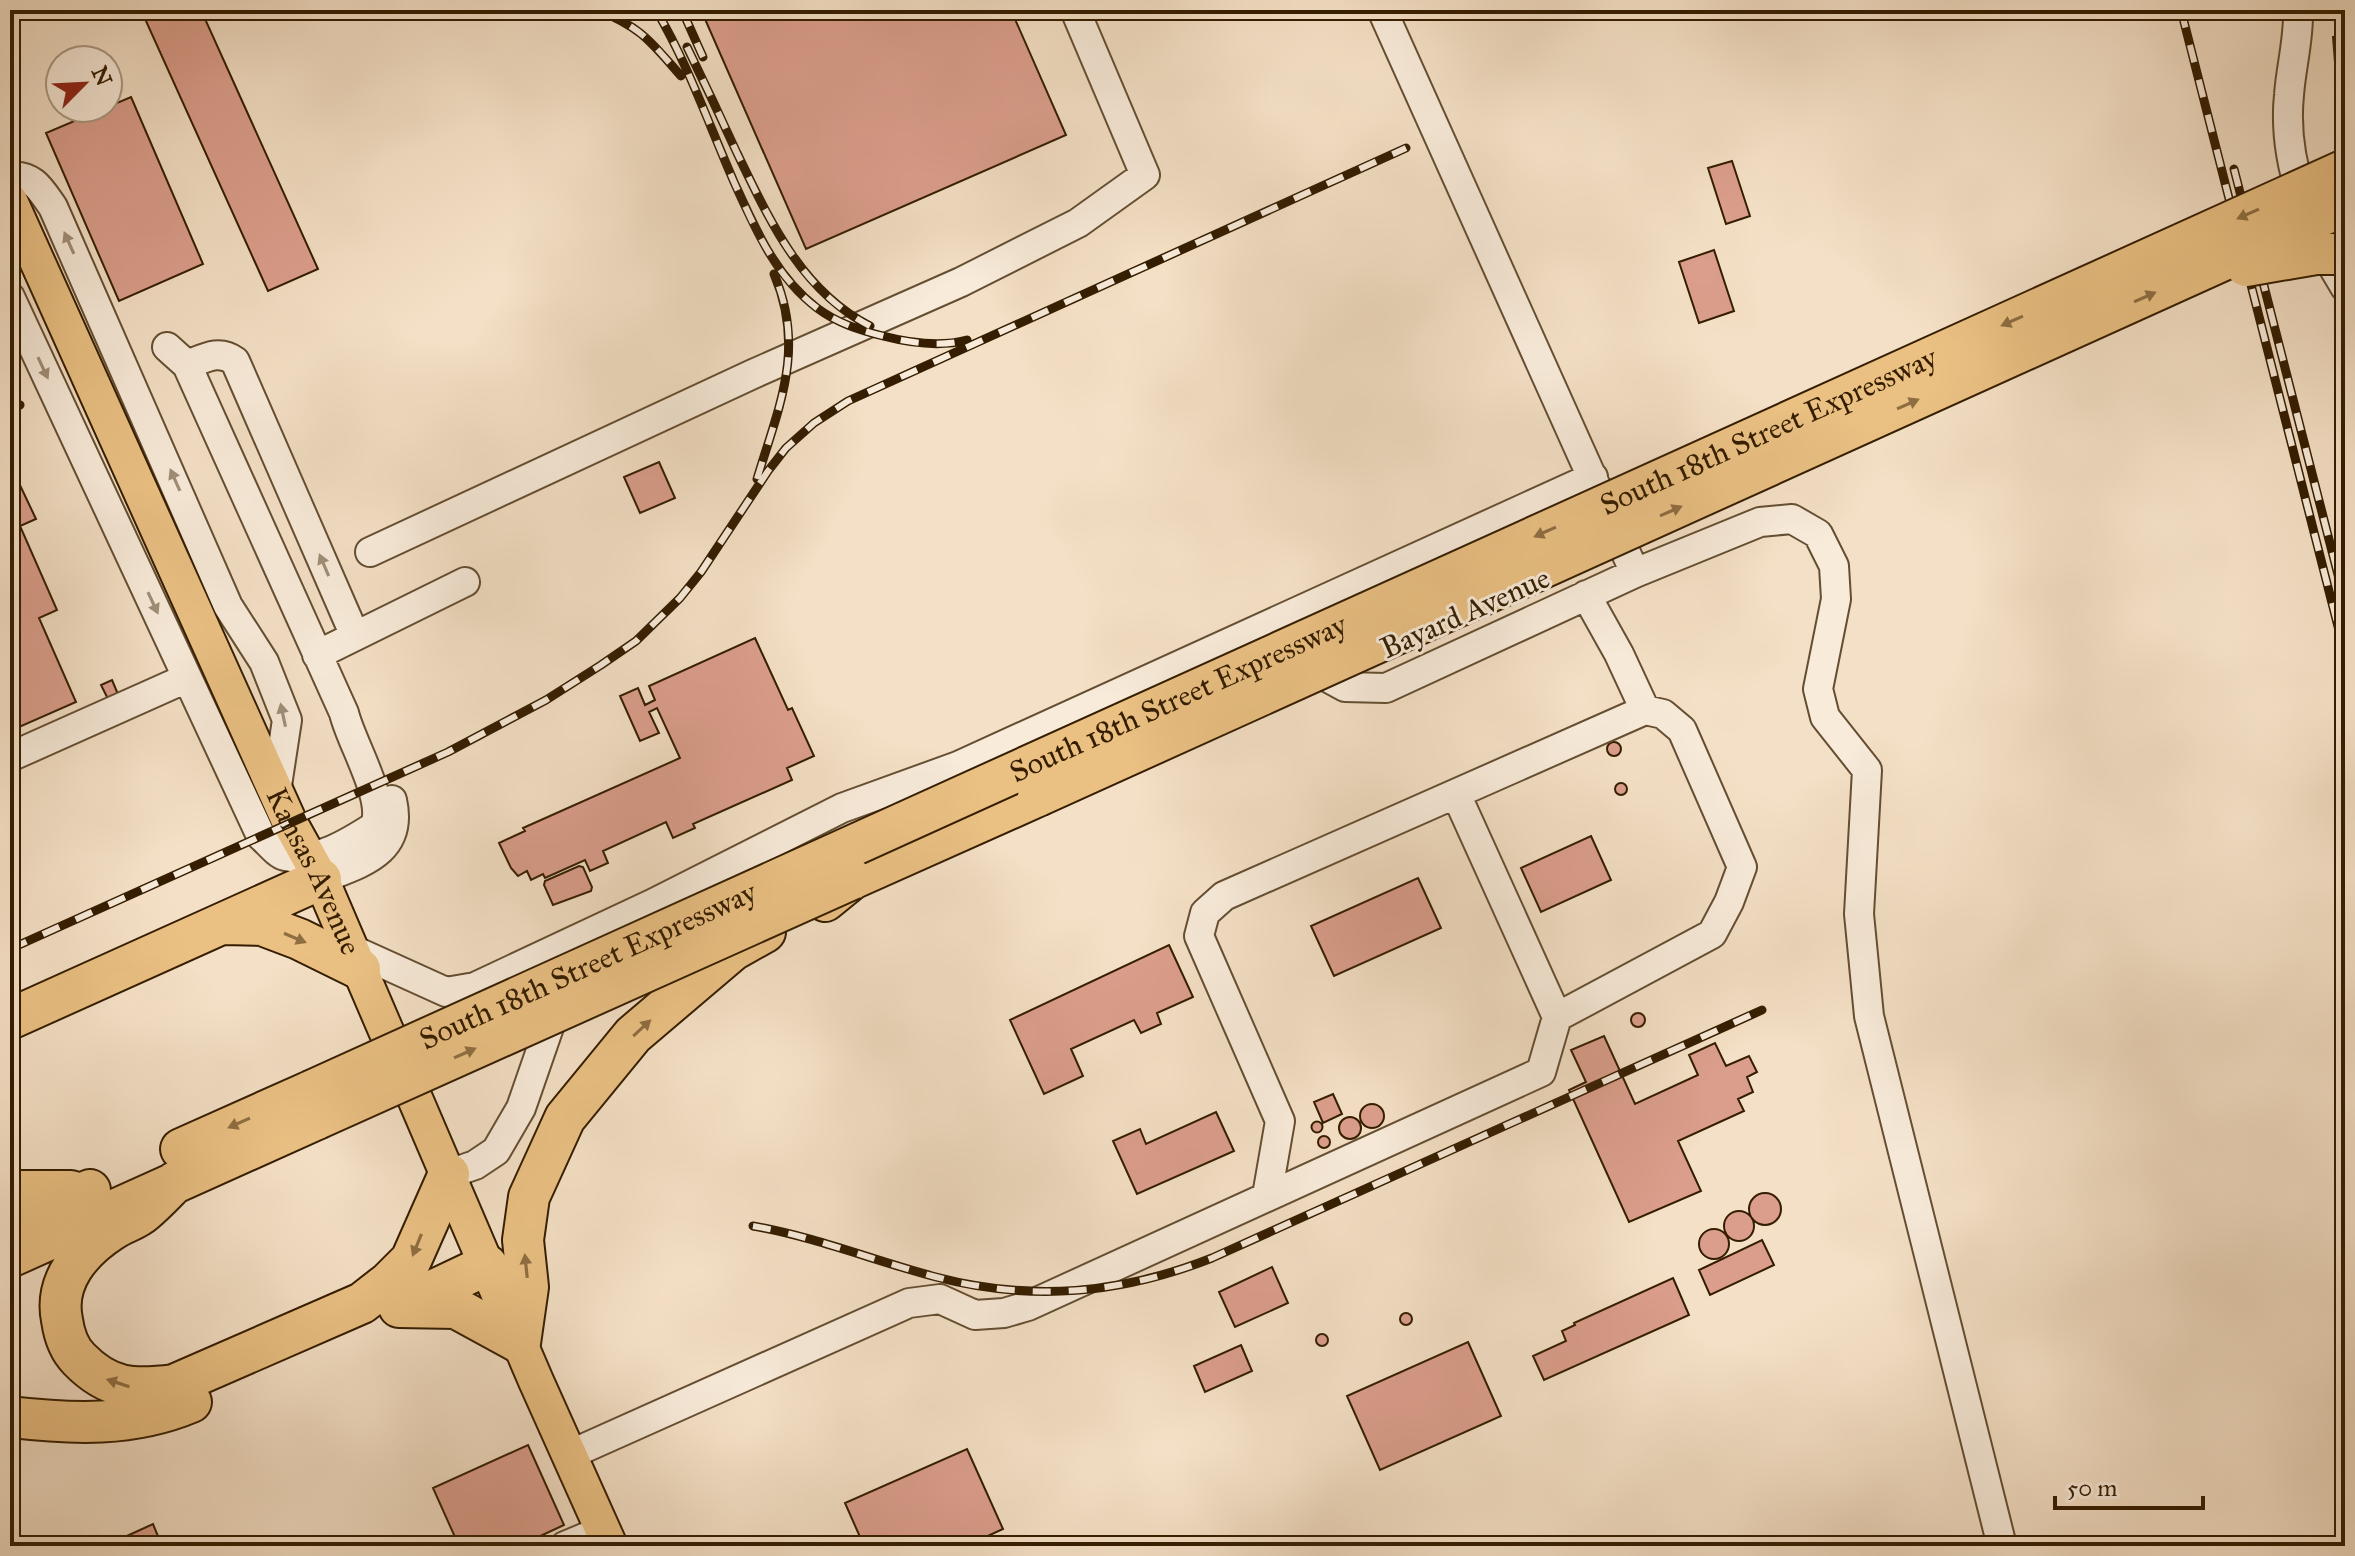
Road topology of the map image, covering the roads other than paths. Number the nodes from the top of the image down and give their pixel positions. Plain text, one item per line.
1 (1075, 10) edge
2 (1382, 10) edge
3 (2298, 10) edge
4 (2345, 170) edge
5 (10, 177) edge
6 (2300, 190) junction
7 (10, 201) edge
8 (2345, 205) edge
9 (2345, 254) edge
10 (2194, 275) junction
11 (2345, 287) edge
12 (10, 297) edge
13 (1593, 477) junction
14 (370, 552) dead end
15 (1635, 573) junction
16 (465, 582) dead end
17 (1586, 595) junction
18 (355, 636) junction
19 (317, 655) junction
20 (187, 678) junction
21 (1645, 710) junction
22 (10, 757) edge
23 (276, 792) junction
24 (1456, 794) junction
25 (315, 868) junction
26 (852, 879) junction
27 (225, 924) junction
28 (355, 959) junction
29 (10, 997) edge
30 (1557, 1017) junction
31 (10, 1019) edge
32 (314, 1105) junction
33 (449, 1174) junction
34 (175, 1182) junction
35 (91, 1190) junction
36 (10, 1191) edge
37 (1267, 1196) junction
38 (10, 1226) edge
39 (10, 1257) edge
40 (487, 1265) junction
41 (399, 1307) junction
42 (520, 1343) junction
43 (10, 1417) edge
44 (569, 1455) junction
45 (607, 1538) edge
46 (565, 1546) edge
47 (2002, 1546) edge

1 - 14 street
2 - 13 street
3 - 6 street
4 - 6 highway, South 18th Street Expressway, bridge
23 -> 5 street
6 - 11 street
6 -> 32 highway, South 18th Street Expressway, bridge
7 - 23 main road, Kansas Avenue
8 - 10 highway, bridge
9 - 10 highway, bridge
26 -> 10 highway, South 18th Street Expressway, bridge
12 -> 20 street
13 - 15 street
13 - 28 street
15 - 17 street, Bayard Avenue
15 - 47 street, Bayard Avenue
16 - 18 street
17 - 21 street
17 - 33 street, Bayard Avenue
18 - 19 street
18 -> 19 street
19 - 25 street
20 - 22 street
20 - 25 street
21 - 24 street
21 - 30 street
23 - 25 main road, Kansas Avenue
24 - 30 street
24 - 37 street
25 - 27 highway
25 - 28 main road, Kansas Avenue
25 - 29 highway
32 -> 26 highway, South 18th Street Expressway, bridge
42 -> 26 highway, bridge
27 -> 28 highway
27 - 31 highway
28 - 33 main road, Kansas Avenue
30 - 37 street
32 - 34 highway, South 18th Street Expressway
32 -> 35 highway, South 18th Street Expressway
33 -> 34 highway
33 - 40 main road, Kansas Avenue
34 - 39 highway, South 18th Street Expressway
35 - 36 highway
35 - 38 highway, South 18th Street Expressway
37 - 44 street
40 - 41 highway
40 - 42 main road, Kansas Avenue
41 - 42 highway
41 - 43 highway
42 - 44 main road, Kansas Avenue
44 - 45 main road, Kansas Avenue
45 - 46 street

